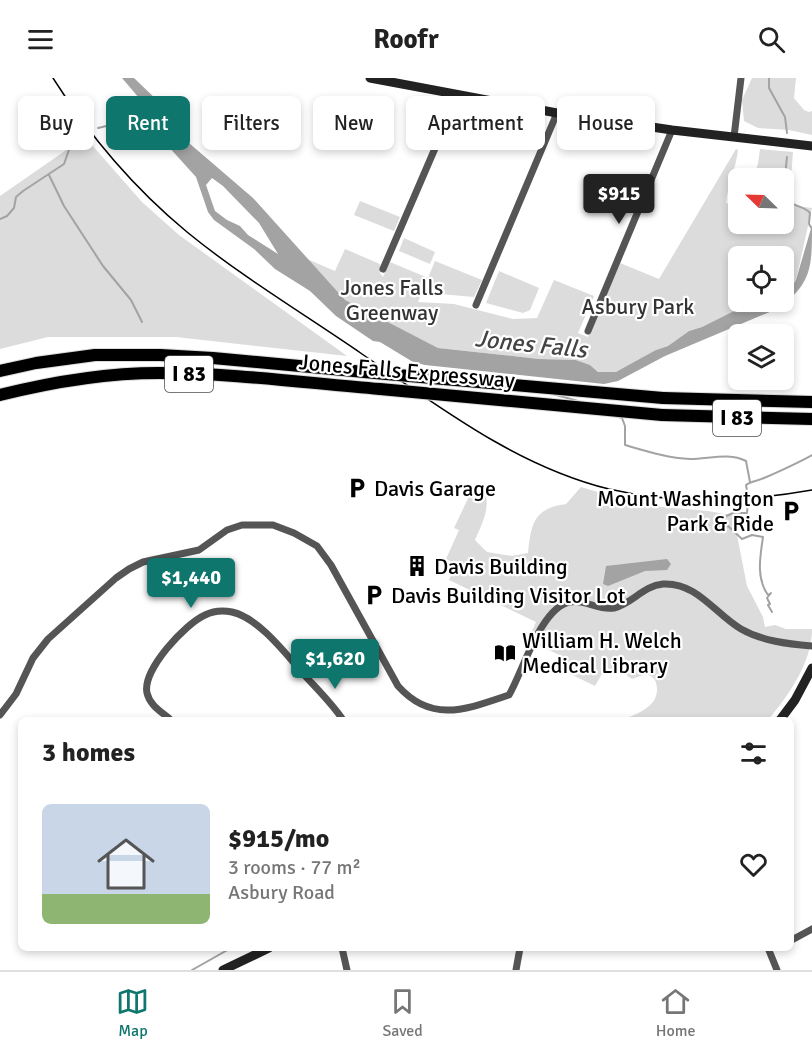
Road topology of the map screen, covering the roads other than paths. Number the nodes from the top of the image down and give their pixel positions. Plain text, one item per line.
1 (370, 78) edge
2 (741, 78) edge
3 (458, 94) junction
4 (557, 113) joint
5 (655, 127) edge
6 (672, 130) junction
7 (734, 137) junction
8 (812, 146) edge
9 (382, 269) dead end
10 (476, 305) dead end
11 (588, 331) dead end
12 (0, 370) edge
13 (0, 395) edge
14 (812, 402) edge
15 (812, 419) edge
16 (812, 646) edge
17 (812, 668) edge
18 (0, 715) edge
19 (168, 717) edge
20 (341, 717) edge
21 (782, 717) edge
22 (812, 929) edge
23 (794, 939) edge
24 (263, 951) edge
25 (343, 951) edge
26 (519, 951) edge
27 (771, 951) edge
28 (223, 970) edge
29 (347, 970) edge
30 (516, 970) edge
31 (777, 970) edge

1 - 3 main road
2 - 7 street
3 - 4 main road
3 - 9 street
4 - 10 street
5 - 6 main road
6 - 7 main road
6 - 11 street
7 - 8 main road
12 - 14 highway, Jones Falls Expressway / I 83, bridge
13 - 15 highway, Jones Falls Expressway / I 83, bridge
16 - 18 street
17 - 21 main road
19 - 20 street
22 - 23 street
24 - 28 main road
25 - 29 street
26 - 30 street
27 - 31 street

